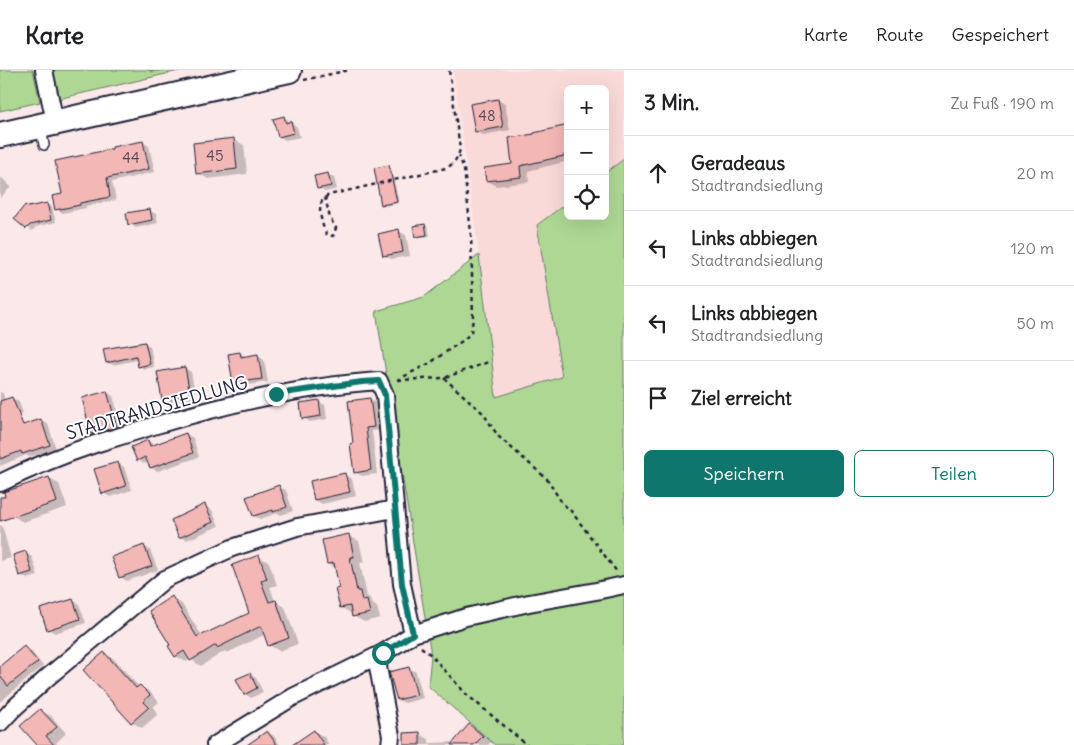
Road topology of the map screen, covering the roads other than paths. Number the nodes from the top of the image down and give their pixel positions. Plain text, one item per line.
1 (44, 70) edge
2 (289, 70) edge
3 (46, 130) junction
4 (0, 135) edge
5 (0, 483) edge
6 (395, 509) junction
7 (621, 579) edge
8 (411, 635) junction
9 (383, 653) junction
10 (0, 723) edge
11 (215, 745) edge
12 (390, 745) edge

1 - 3 street
2 - 3 main road
3 - 4 main road
5 - 6 street, STADTRANDSIEDLUNG
6 - 8 street, STADTRANDSIEDLUNG
6 - 10 street
7 - 8 street
8 - 9 street
9 - 11 street
9 - 12 street

